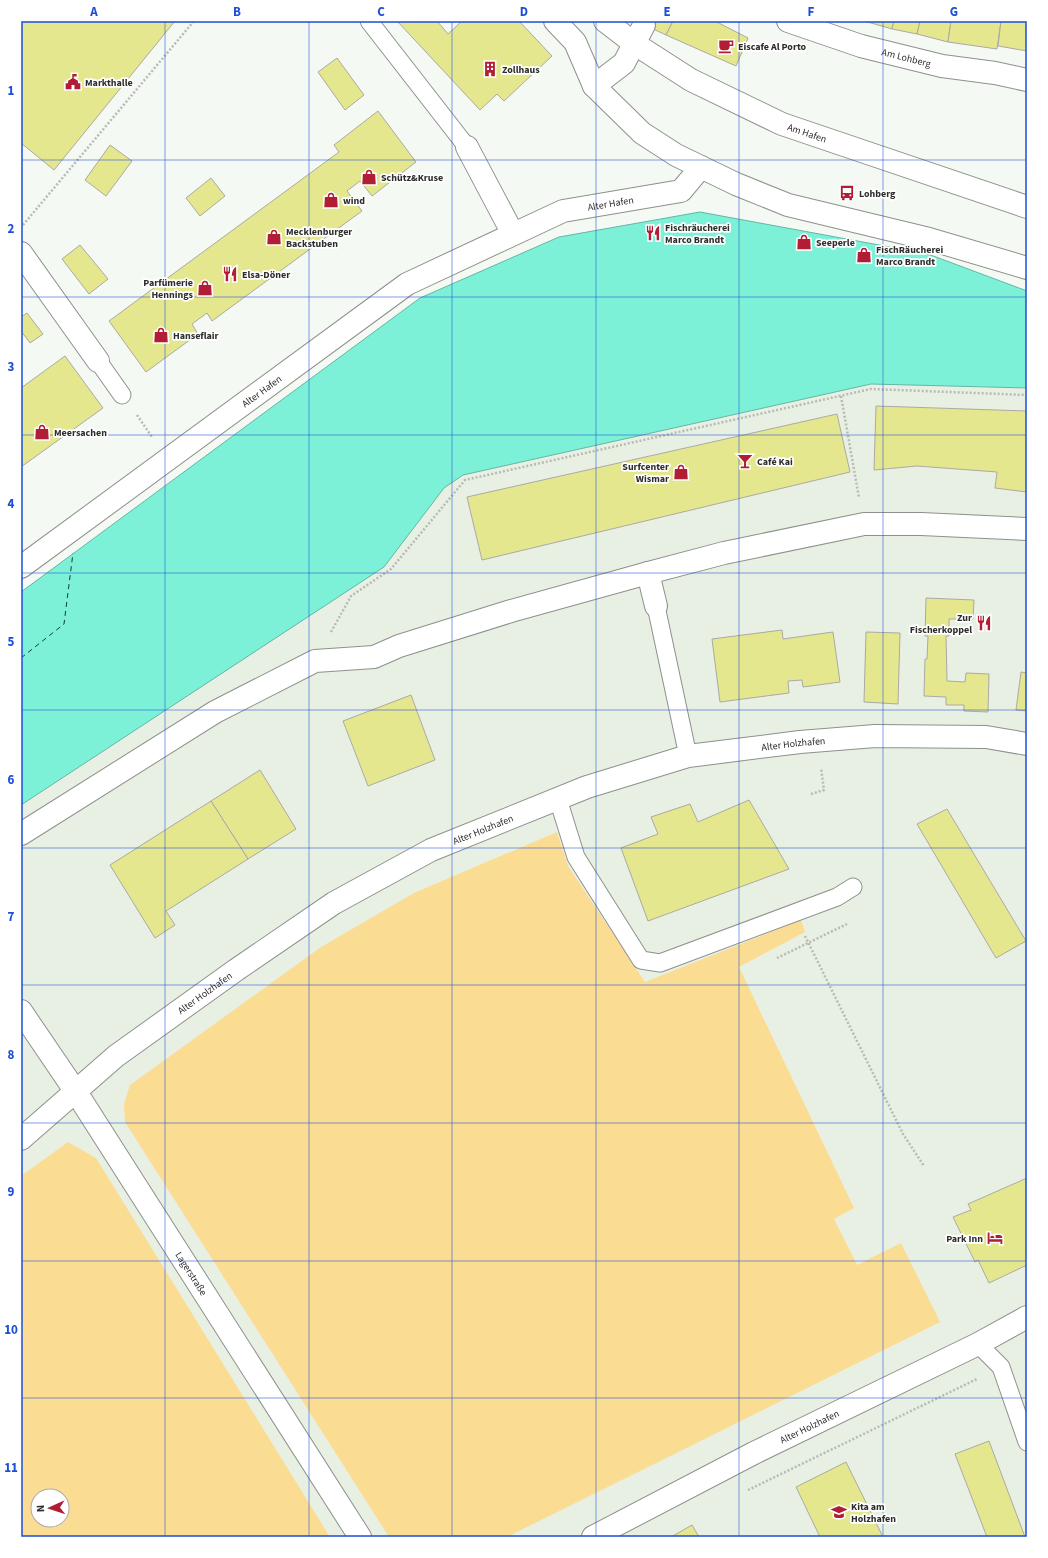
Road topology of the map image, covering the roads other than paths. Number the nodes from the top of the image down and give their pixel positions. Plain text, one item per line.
1 (369, 21) edge
2 (555, 21) edge
3 (605, 21) edge
4 (788, 21) edge
5 (644, 25) dead end
6 (635, 44) junction
7 (1027, 80) edge
8 (594, 86) junction
9 (467, 147) joint
10 (701, 166) junction
11 (1027, 207) edge
12 (513, 234) junction
13 (21, 253) edge
14 (1027, 268) edge
15 (98, 361) joint
16 (122, 395) road end
17 (1027, 529) edge
18 (21, 567) edge
19 (648, 573) junction
20 (656, 606) joint
21 (1027, 744) edge
22 (688, 756) junction
23 (558, 799) junction
24 (21, 834) edge
25 (853, 887) dead end
26 (21, 1011) edge
27 (76, 1092) junction
28 (21, 1139) edge
29 (1027, 1317) edge
30 (978, 1344) junction
31 (1027, 1442) edge
32 (360, 1537) edge
33 (593, 1537) edge

1 - 9 lane
2 - 8 street
3 - 6 street, Am Hafen
4 - 7 street, Am Lohberg
5 - 6 street
6 - 8 street
6 - 11 street, Am Hafen
8 - 10 street
9 - 12 street
10 - 12 street, Alter Hafen
10 - 14 street
12 - 18 street, Alter Hafen
13 - 15 street
15 - 16 lane
17 - 19 street
19 - 20 street
19 - 24 street
20 - 22 lane
21 - 22 street, Alter Holzhafen
22 - 23 street, Alter Holzhafen
23 - 25 lane
23 - 27 street, Alter Holzhafen
26 - 27 street, Lagerstraße
27 - 28 street, Alter Holzhafen
27 - 32 street, Lagerstraße
29 - 30 street, Alter Holzhafen
30 - 31 lane
30 - 33 street, Alter Holzhafen

